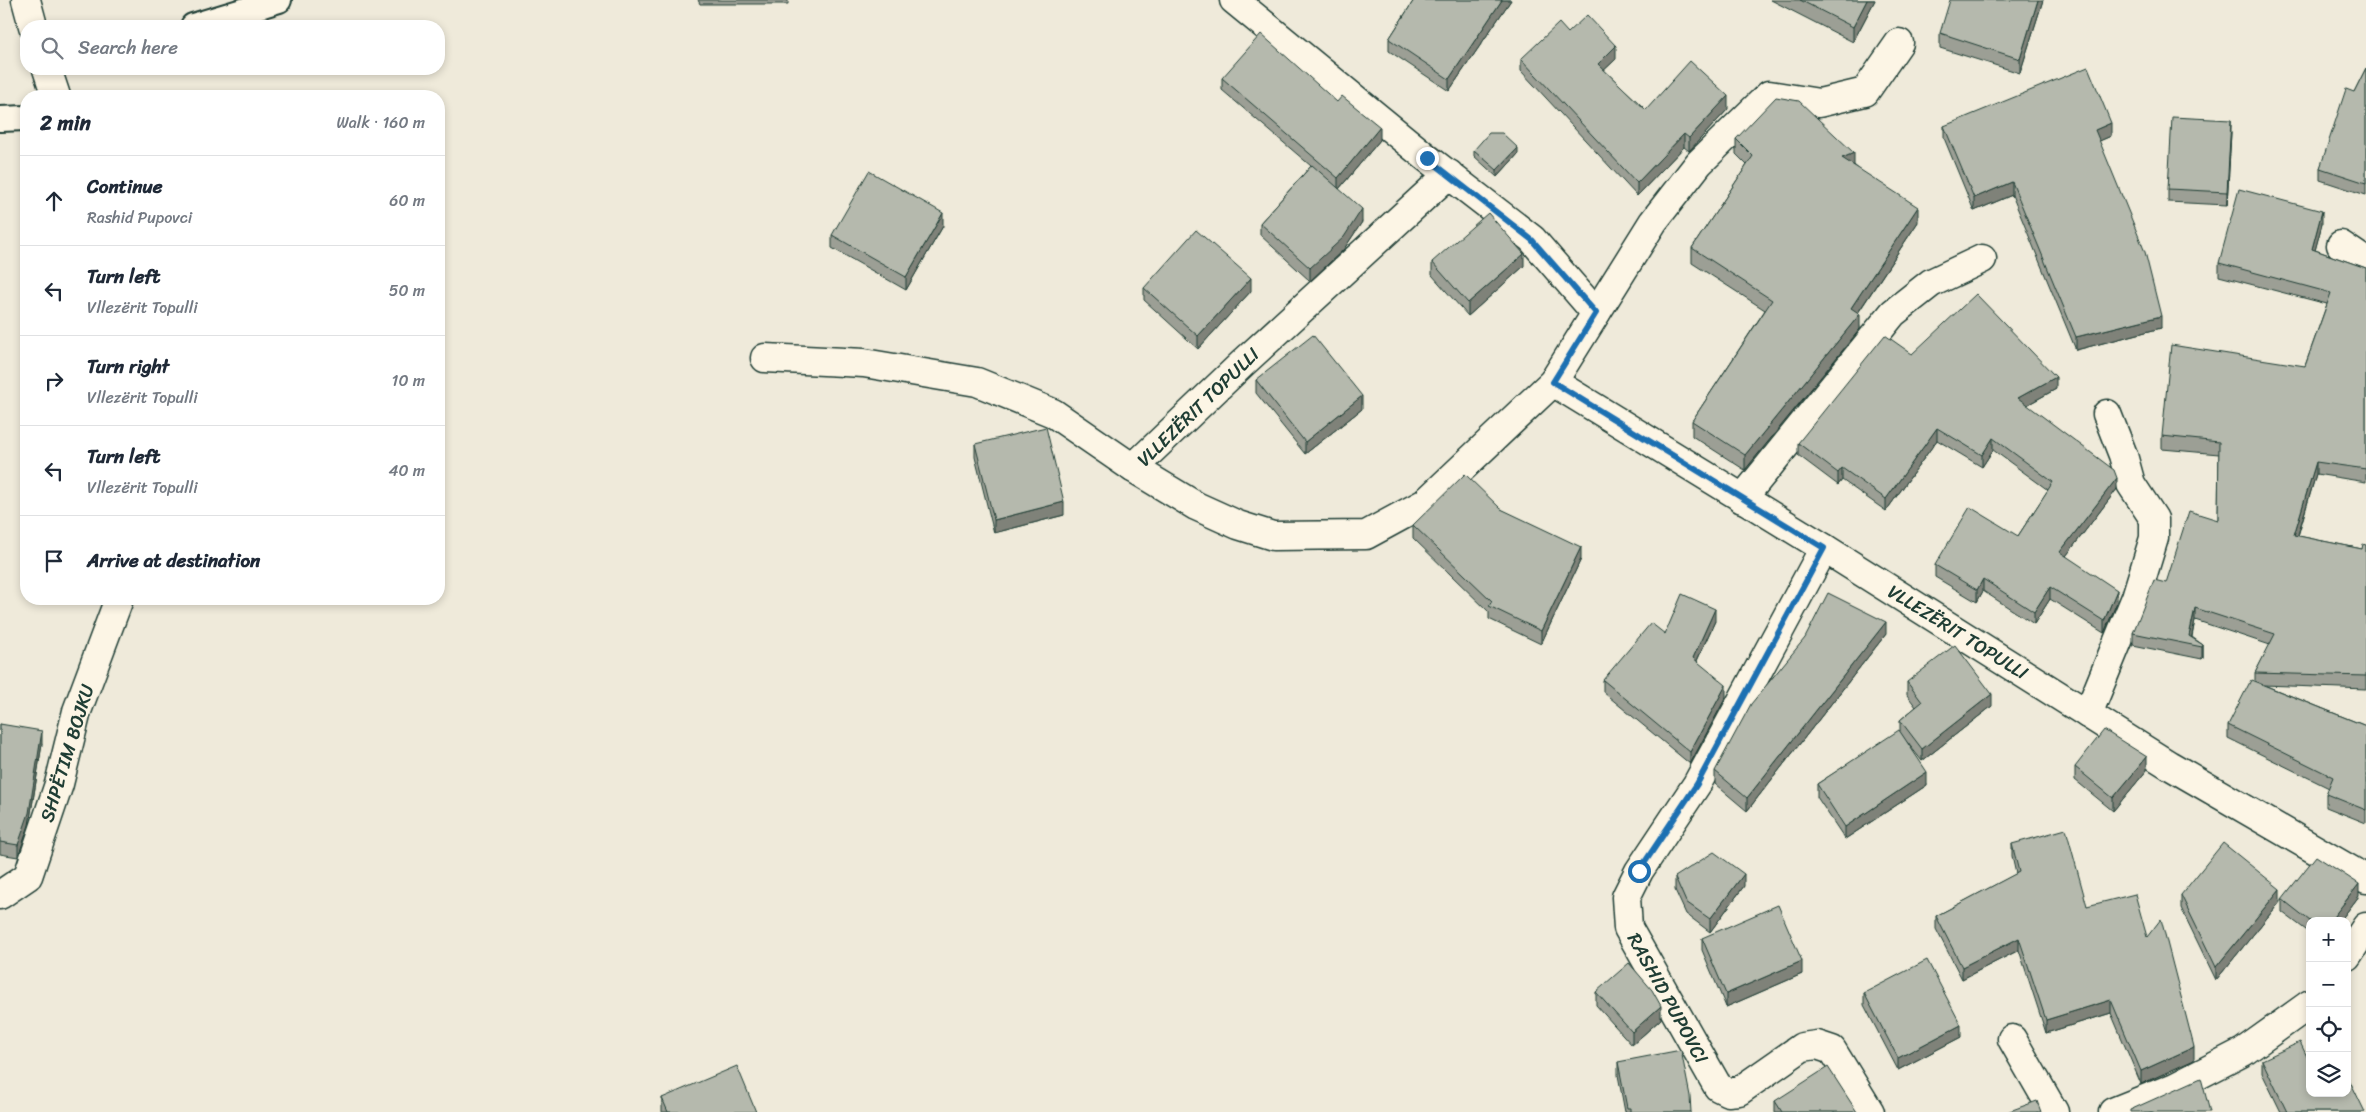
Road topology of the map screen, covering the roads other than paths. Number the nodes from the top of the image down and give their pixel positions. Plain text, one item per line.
1 (26, 0) edge
2 (279, 0) edge
3 (1234, 0) edge
4 (31, 20) edge
5 (213, 20) edge
6 (1899, 42) dead end
7 (51, 75) edge
8 (54, 90) edge
9 (20, 118) edge
10 (0, 119) edge
11 (1449, 174) junction
12 (2340, 245) dead end
13 (1982, 259) dead end
14 (2366, 262) edge
15 (1596, 313) junction
16 (765, 358) dead end
17 (1553, 382) junction
18 (2107, 414) dead end
19 (1133, 468) junction
20 (1742, 499) junction
21 (1824, 548) junction
22 (117, 605) edge
23 (2088, 714) junction
24 (2366, 880) edge
25 (0, 895) edge
26 (2366, 927) edge
27 (2351, 950) edge
28 (2306, 1007) edge
29 (2012, 1039) dead end
30 (1870, 1112) edge
31 (2054, 1112) edge
32 (2113, 1112) edge

1 - 4 street
2 - 5 lane
3 - 11 street
6 - 15 street, VLLEZËRIT TOPULLI
7 - 8 street
9 - 10 lane
11 - 15 street
11 - 19 street, VLLEZËRIT TOPULLI
12 - 14 street
13 - 20 street
15 - 17 street, VLLEZËRIT TOPULLI
16 - 19 street
17 - 19 street, VLLEZËRIT TOPULLI
17 - 20 street, VLLEZËRIT TOPULLI
18 - 23 street
20 - 21 street, VLLEZËRIT TOPULLI
21 - 23 street, VLLEZËRIT TOPULLI
21 - 30 street, RASHID PUPOVCI
22 - 25 street, SHPËTIM BOJKU
23 - 24 street, VLLEZËRIT TOPULLI
26 - 27 street
28 - 32 street
29 - 31 street

